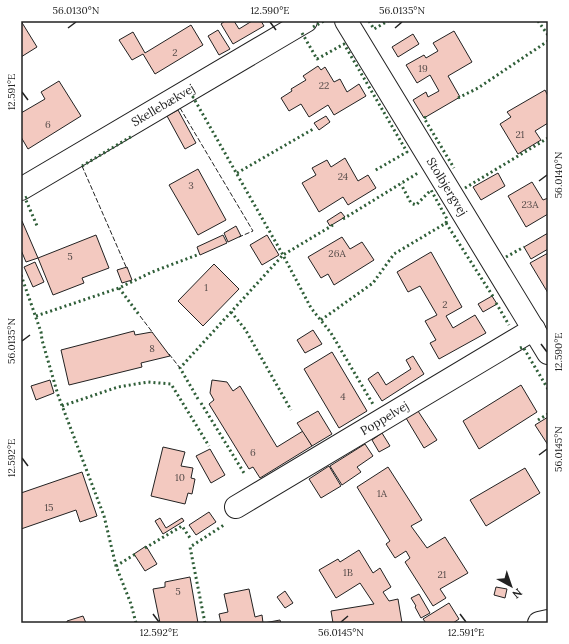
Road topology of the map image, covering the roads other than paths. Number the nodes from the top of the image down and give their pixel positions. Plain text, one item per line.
1 (306, 21) edge
2 (346, 21) edge
3 (21, 189) edge
4 (534, 329) junction
5 (548, 353) edge
6 (236, 507) dead end
7 (548, 621) edge
8 (539, 623) edge

1 - 3 street, Skellebækvej
2 - 4 street, Stolbjergvej
4 - 5 street, Stolbjergvej
4 - 6 street, Poppelvej
7 - 8 street

